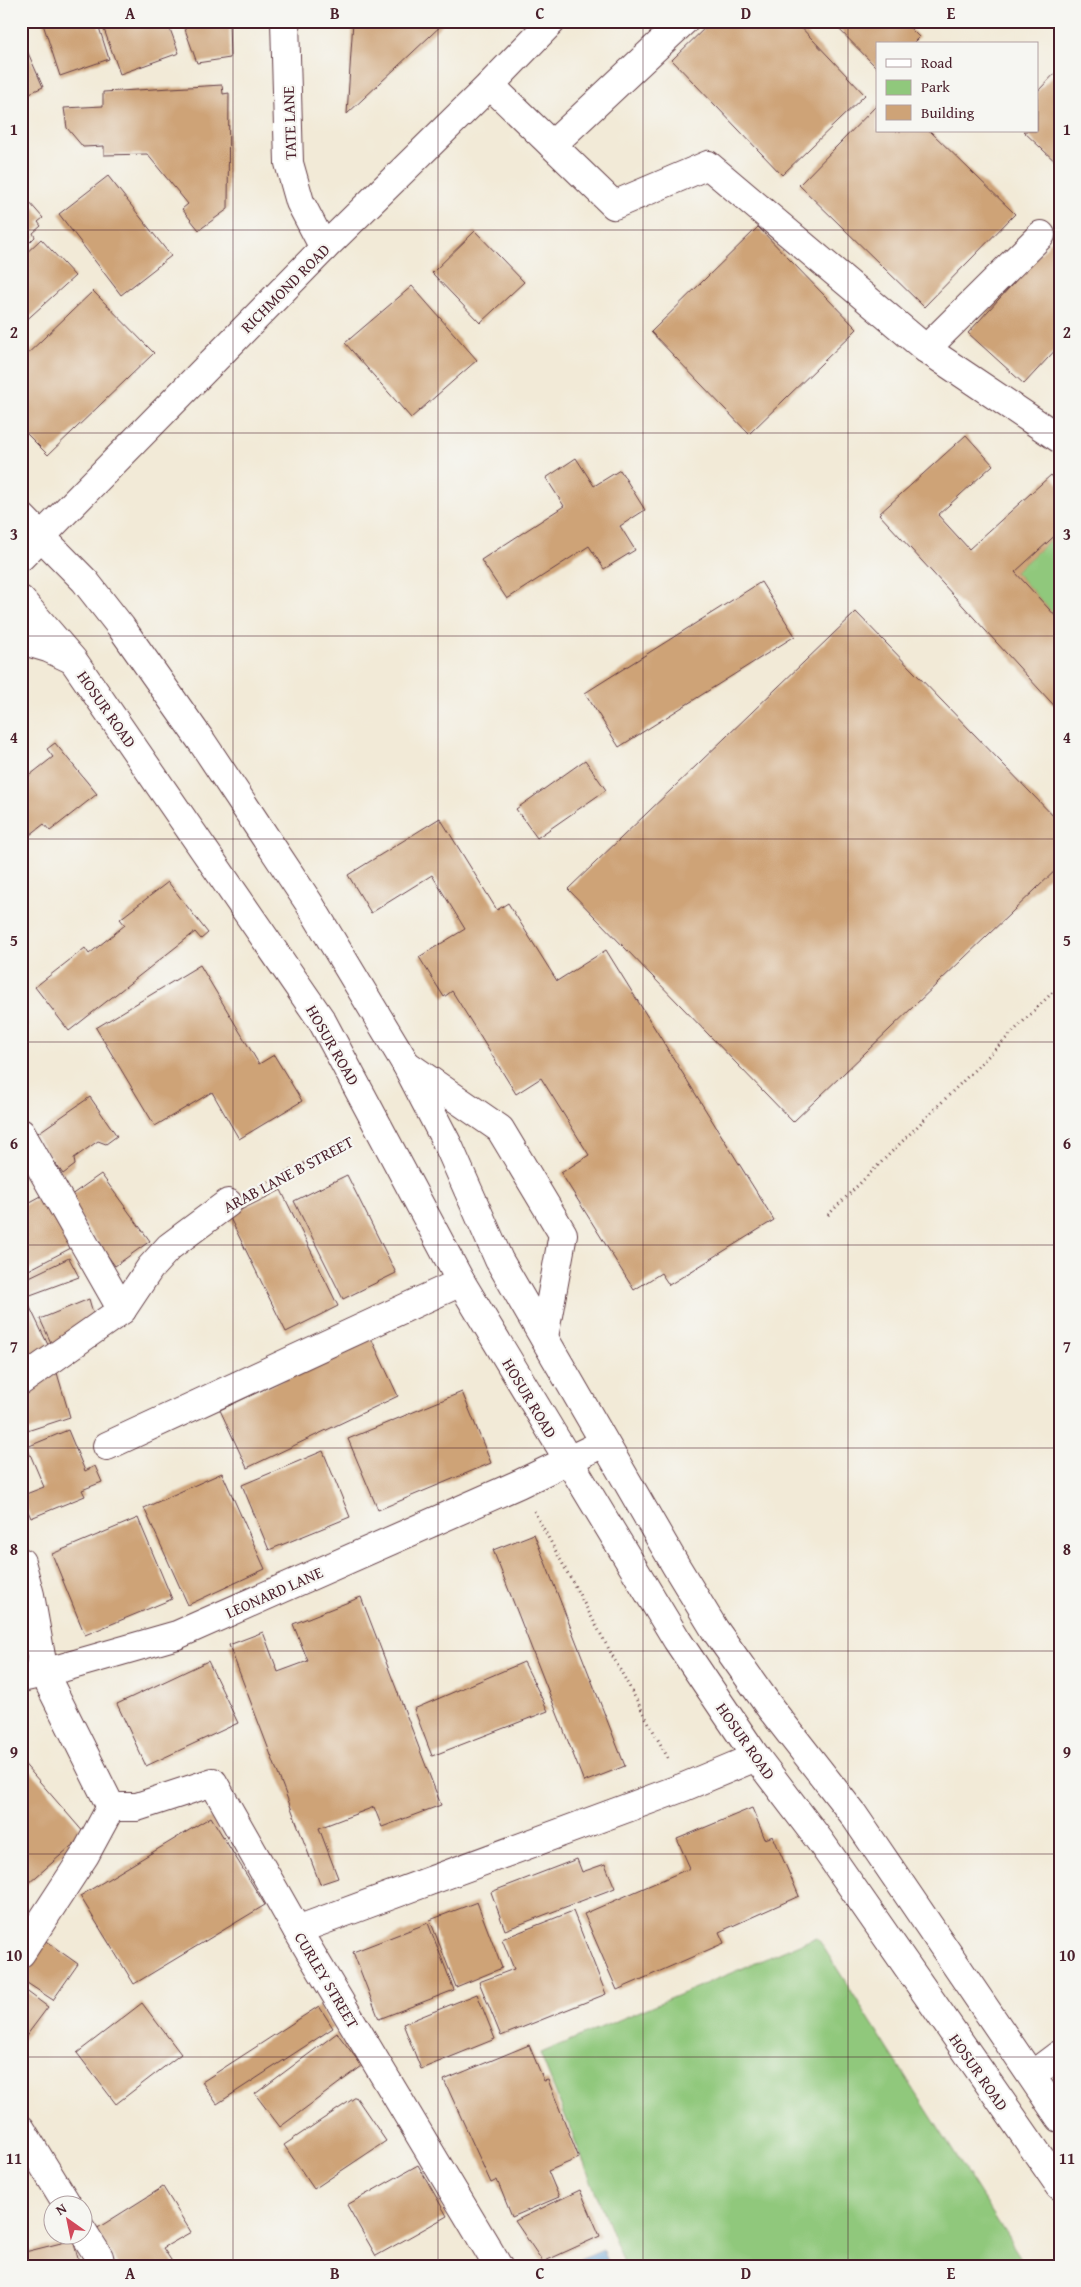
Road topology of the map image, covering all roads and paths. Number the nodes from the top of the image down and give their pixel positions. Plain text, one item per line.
1 (285, 21) edge
2 (552, 21) edge
3 (684, 21) edge
4 (490, 85) junction
5 (552, 145) junction
6 (1041, 235) dead end
7 (324, 248) junction
8 (926, 349) junction
9 (1060, 439) edge
10 (21, 516) edge
11 (42, 536) junction
12 (21, 557) edge
13 (21, 600) edge
14 (21, 640) edge
15 (72, 660) junction
16 (1060, 984) edge
17 (406, 1064) junction
18 (379, 1128) junction
19 (21, 1133) edge
20 (228, 1203) joint
21 (828, 1215) dead end
22 (461, 1282) junction
23 (122, 1310) junction
24 (544, 1337) junction
25 (21, 1380) edge
26 (604, 1443) junction
27 (107, 1446) dead end
28 (567, 1461) junction
29 (520, 1484) junction
30 (21, 1562) edge
31 (26, 1597) edge
32 (33, 1675) edge
33 (756, 1757) junction
34 (684, 1787) junction
35 (111, 1807) junction
36 (297, 1930) junction
37 (21, 1953) edge
38 (1060, 2054) edge
39 (1032, 2075) junction
40 (1060, 2118) edge
41 (21, 2129) edge
42 (1060, 2186) edge
43 (61, 2194) edge
44 (91, 2244) edge
45 (101, 2266) edge
46 (498, 2266) edge

1 - 7 main road, TATE LANE
2 - 4 main road, RICHMOND ROAD
3 - 5 main road
4 - 5 main road
4 - 7 main road, RICHMOND ROAD
5 - 8 main road
6 - 8 main road
7 - 11 main road, RICHMOND ROAD
8 - 9 main road
10 - 11 main road
11 - 12 main road, RICHMOND ROAD
11 - 17 main road
13 - 15 main road, HOSUR ROAD
14 - 15 main road
15 - 18 main road, HOSUR ROAD
16 - 21 path
17 - 24 main road
17 - 24 main road
18 - 20 path, ARAB LANE B STREET
18 - 22 main road, HOSUR ROAD
19 - 23 main road
20 - 23 main road, ARAB LANE B STREET
22 - 27 main road
22 - 28 main road, HOSUR ROAD
23 - 25 main road, ARAB LANE B STREET
24 - 26 main road
26 - 28 main road
26 - 39 main road
28 - 29 main road
28 - 33 main road, HOSUR ROAD
29 - 32 main road, LEONARD LANE
29 - 34 path
30 - 31 main road
31 - 32 main road
32 - 35 main road
33 - 34 main road
33 - 42 main road, HOSUR ROAD
34 - 36 main road
35 - 36 main road, CURLEY STREET
35 - 37 main road
36 - 46 main road, CURLEY STREET
38 - 39 main road
39 - 40 main road
41 - 43 main road
44 - 45 main road

